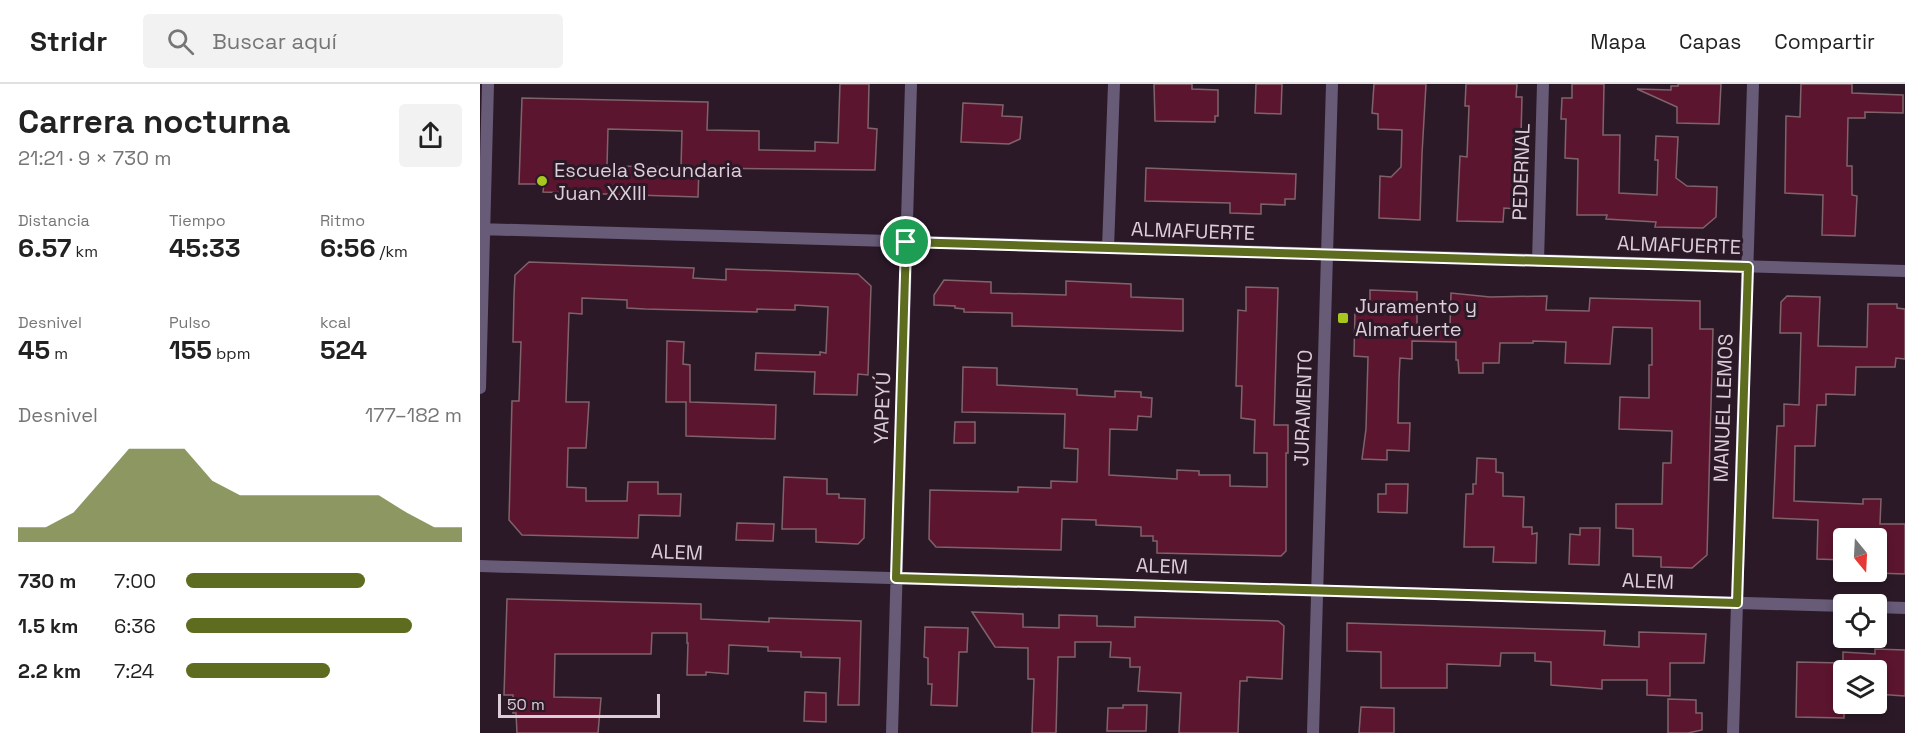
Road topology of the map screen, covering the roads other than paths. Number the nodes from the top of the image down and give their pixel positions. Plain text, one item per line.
1 (489, 84) edge
2 (911, 84) edge
3 (1114, 84) edge
4 (1332, 84) edge
5 (1543, 84) edge
6 (1753, 84) edge
7 (482, 229) edge
8 (906, 242) junction
9 (1108, 248) junction
10 (1327, 254) junction
11 (1538, 261) junction
12 (1748, 267) junction
13 (1905, 272) edge
14 (480, 388) edge
15 (480, 566) edge
16 (896, 578) junction
17 (1317, 590) junction
18 (1737, 603) junction
19 (1833, 606) edge
20 (1887, 607) edge
21 (1905, 608) edge
22 (892, 733) edge
23 (1313, 733) edge
24 (1733, 733) edge

1 - 7 street
2 - 8 street, YAPEYÚ
3 - 9 street
4 - 10 street, JURAMENTO
5 - 11 street, PEDERNAL
6 - 12 street, MANUEL LEMOS
7 - 8 street, ALMAFUERTE
7 - 14 street
8 - 9 street, ALMAFUERTE
8 - 16 street, YAPEYÚ
9 - 10 street, ALMAFUERTE
10 - 11 street, ALMAFUERTE
10 - 17 street, JURAMENTO
11 - 12 street, ALMAFUERTE
12 - 13 street, ALMAFUERTE
12 - 18 street, MANUEL LEMOS
15 - 16 street, ALEM
16 - 17 street, ALEM
16 - 22 street, YAPEYÚ
17 - 18 street, ALEM
17 - 23 street, JURAMENTO
18 - 19 street, ALEM
18 - 24 street, MANUEL LEMOS
20 - 21 street

